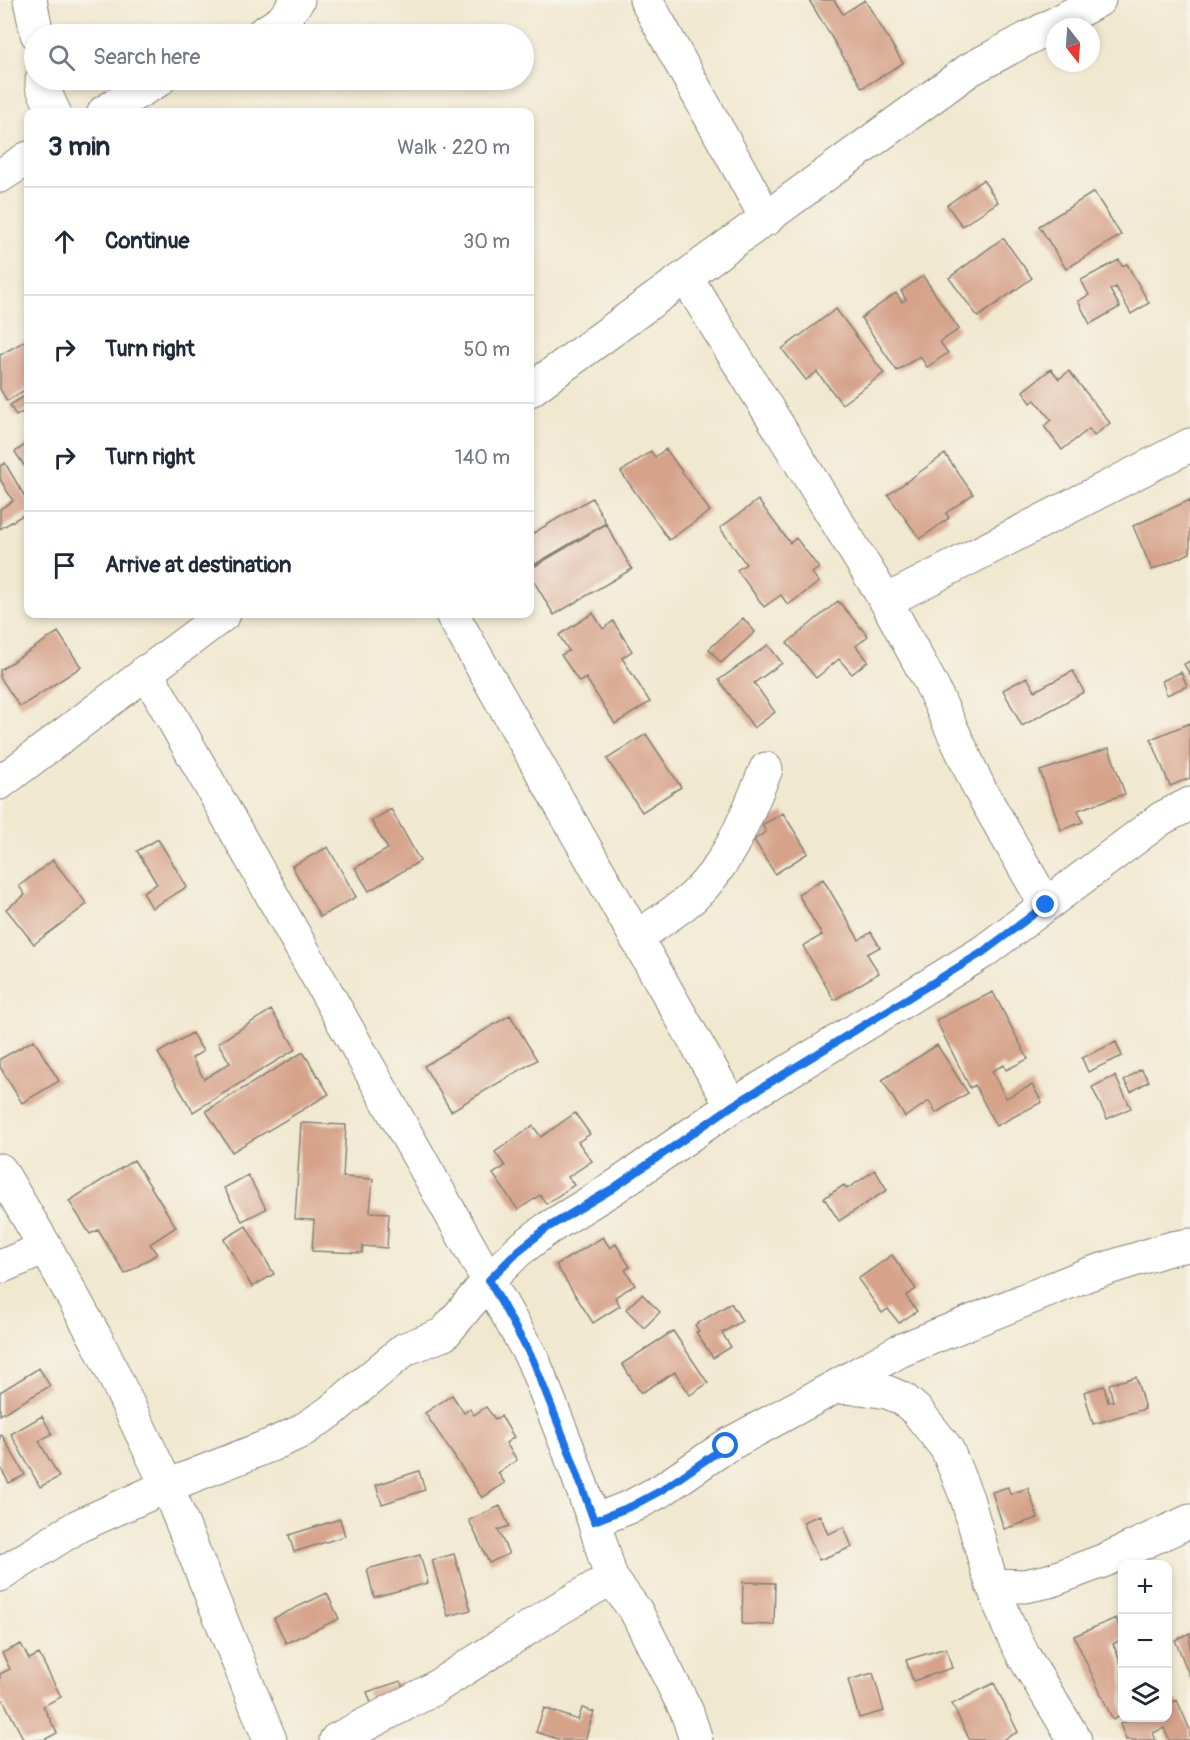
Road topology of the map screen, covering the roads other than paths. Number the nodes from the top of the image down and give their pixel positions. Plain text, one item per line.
1 (30, 0) edge
2 (298, 0) edge
3 (646, 0) edge
4 (1099, 0) edge
5 (35, 24) edge
6 (277, 24) edge
7 (44, 90) edge
8 (142, 90) edge
9 (52, 108) edge
10 (111, 108) edge
11 (24, 161) edge
12 (0, 176) edge
13 (766, 219) junction
14 (687, 277) junction
15 (534, 387) edge
16 (1190, 445) edge
17 (886, 601) junction
18 (219, 618) edge
19 (454, 618) edge
20 (146, 671) junction
21 (766, 770) dead end
22 (0, 783) edge
23 (1190, 804) edge
24 (1046, 905) junction
25 (636, 938) junction
26 (732, 1106) junction
27 (0, 1170) edge
28 (1190, 1245) edge
29 (46, 1248) junction
30 (0, 1267) edge
31 (489, 1280) junction
32 (835, 1387) junction
33 (167, 1486) junction
34 (594, 1521) junction
35 (1190, 1521) edge
36 (0, 1575) edge
37 (611, 1578) junction
38 (992, 1586) junction
39 (270, 1740) edge
40 (336, 1740) edge
41 (696, 1740) edge
42 (1075, 1740) edge

1 - 5 street
2 - 6 street
3 - 13 street
4 - 13 street
7 - 9 street
8 - 10 street
11 - 12 street
13 - 14 street
14 - 15 street
14 - 17 street
16 - 17 street
17 - 24 street
18 - 20 street
19 - 25 street
20 - 22 street
20 - 31 street
21 - 25 street
23 - 24 street
24 - 26 street
25 - 26 street
26 - 31 street
27 - 29 street
28 - 32 street
29 - 30 street
29 - 33 street
31 - 33 street
31 - 34 street
32 - 34 street
32 - 38 street
33 - 36 street
33 - 39 street
34 - 37 street
35 - 38 street
37 - 40 street
37 - 41 street
38 - 42 street

